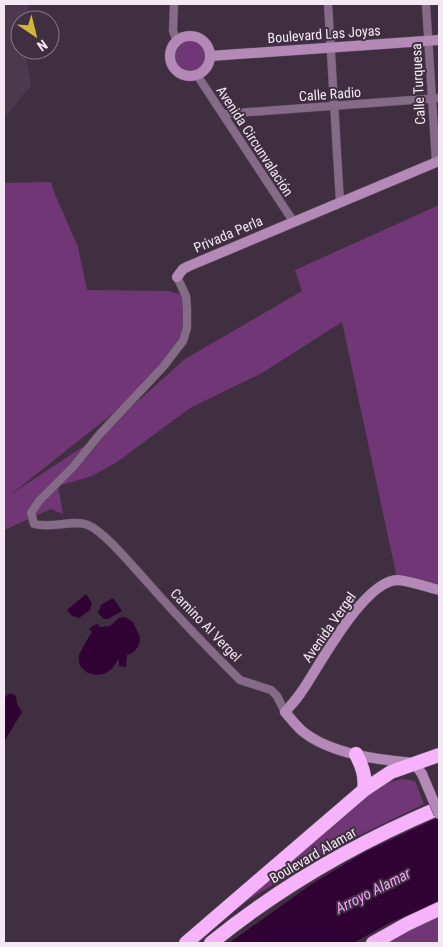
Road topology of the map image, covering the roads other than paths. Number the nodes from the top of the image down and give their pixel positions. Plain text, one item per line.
1 (174, 4) edge
2 (328, 4) edge
3 (426, 4) edge
4 (428, 40) junction
5 (439, 40) edge
6 (177, 41) junction
7 (330, 48) junction
8 (210, 56) junction
9 (196, 75) junction
10 (435, 98) edge
11 (334, 106) junction
12 (223, 114) junction
13 (437, 161) edge
14 (340, 202) junction
15 (293, 221) junction
16 (177, 277) joint
17 (439, 590) edge
18 (285, 712) junction
19 (356, 754) junction
20 (439, 755) edge
21 (418, 768) junction
22 (364, 790) junction
23 (439, 808) edge
24 (439, 814) edge
25 (439, 909) edge
26 (186, 943) edge
27 (211, 943) edge
28 (373, 943) edge

1 - 6 street
2 - 7 street
3 - 4 street, Calle Turquesa
4 - 5 street, Boulevard Las Joyas
4 - 7 street, Boulevard Las Joyas
4 - 10 street, Calle Turquesa
6 - 8 street
6 - 9 street
7 - 8 street, Boulevard Las Joyas
7 - 11 street
8 - 9 street
9 - 12 street, Avenida Circunvalación
10 - 11 street, Calle Radio
10 - 13 street, Calle Turquesa
11 - 12 street, Calle Radio
11 - 14 street
12 - 15 street, Avenida Circunvalación
13 - 14 street, Privada Perla
14 - 15 street, Privada Perla
15 - 16 street, Privada Perla
16 - 18 street, Camino Al Vergel
17 - 18 street, Avenida Vergel
18 - 19 street, Camino Al Vergel
19 - 21 street, Camino Al Vergel
19 - 22 highway
20 - 21 highway
21 - 22 highway
21 - 24 street, bridge
22 - 26 highway
23 - 27 highway, Boulevard Alamar
25 - 28 highway

